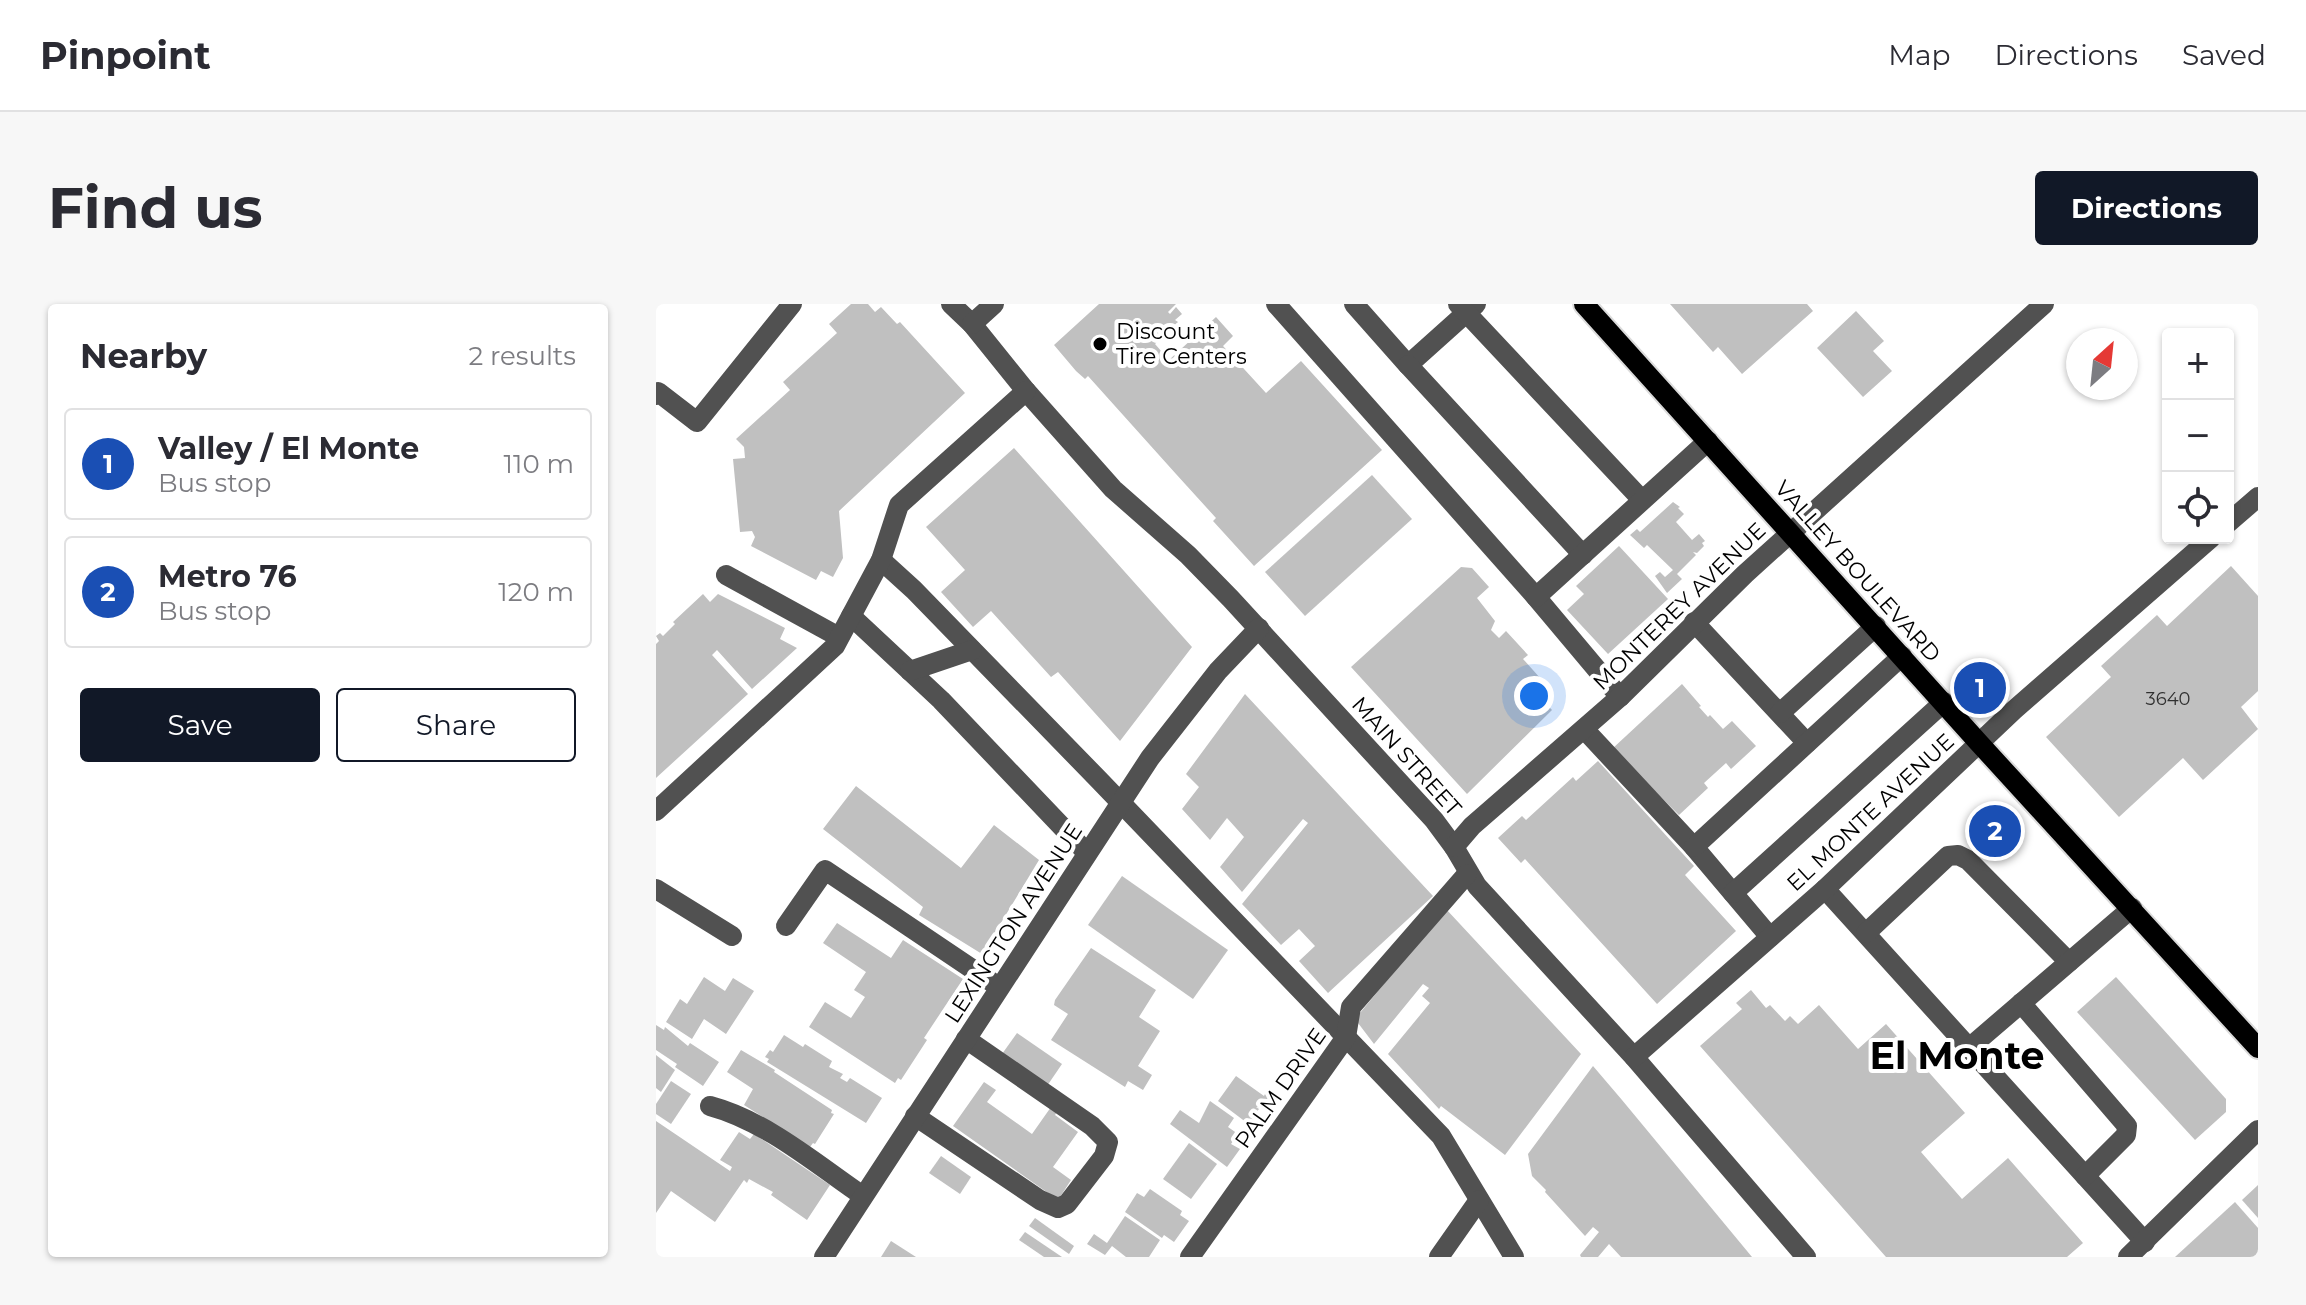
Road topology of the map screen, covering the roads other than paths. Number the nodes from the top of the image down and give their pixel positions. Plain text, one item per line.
1 (792, 304) edge
2 (951, 304) edge
3 (994, 304) edge
4 (1276, 304) edge
5 (1354, 304) edge
6 (1584, 304) edge
7 (2044, 304) edge
8 (1467, 307) edge
9 (972, 324) junction
10 (1408, 365) junction
11 (1026, 391) junction
12 (656, 395) edge
13 (1708, 441) junction
14 (2258, 497) edge
15 (1642, 500) junction
16 (2234, 518) edge
17 (1790, 532) junction
18 (2204, 544) edge
19 (1583, 555) junction
20 (881, 560) junction
21 (726, 575) dead end
22 (1536, 597) junction
23 (851, 616) junction
24 (1694, 622) junction
25 (1876, 626) junction
26 (1259, 628) junction
27 (839, 637) junction
28 (972, 650) junction
29 (1902, 656) junction
30 (910, 671) junction
31 (1620, 697) junction
32 (1944, 702) junction
33 (1780, 713) junction
34 (1584, 729) junction
35 (1807, 743) junction
36 (1979, 743) junction
37 (1120, 802) junction
38 (656, 811) edge
39 (1454, 847) junction
40 (1694, 847) junction
41 (1087, 853) junction
42 (1467, 874) junction
43 (656, 889) edge
44 (1825, 889) junction
45 (1733, 893) junction
46 (2132, 908) junction
47 (786, 926) dead end
48 (1866, 933) junction
49 (732, 936) dead end
50 (1770, 937) junction
51 (2069, 962) junction
52 (999, 987) junction
53 (2021, 1003) junction
54 (1346, 1037) junction
55 (966, 1039) junction
56 (1969, 1048) junction
57 (2258, 1048) edge
58 (1634, 1057) junction
59 (710, 1106) dead end
60 (915, 1116) junction
61 (2258, 1130) edge
62 (2085, 1176) junction
63 (863, 1196) junction
64 (1479, 1200) junction
65 (2145, 1242) junction
66 (824, 1257) edge
67 (1190, 1257) edge
68 (1439, 1257) edge
69 (1514, 1257) edge
70 (1806, 1257) edge
71 (2128, 1257) edge

1 - 12 street
2 - 9 street, MAIN STREET
3 - 9 street
4 - 22 street
5 - 10 street
6 - 13 main road, VALLEY BOULEVARD
7 - 17 street, MONTEREY AVENUE
8 - 10 street
8 - 15 street
9 - 11 street, MAIN STREET
10 - 19 street
11 - 20 street
11 - 26 street, MAIN STREET
13 - 15 street
13 - 17 main road, VALLEY BOULEVARD
14 - 16 street
15 - 19 street
17 - 24 street, MONTEREY AVENUE
17 - 25 main road, VALLEY BOULEVARD
18 - 36 street, EL MONTE AVENUE
19 - 22 street
20 - 23 street
20 - 28 street
21 - 27 street
22 - 31 street
23 - 27 street
23 - 30 street
24 - 31 street, MONTEREY AVENUE
24 - 33 street
25 - 29 main road, VALLEY BOULEVARD
25 - 33 street
26 - 37 street, LEXINGTON AVENUE
26 - 39 street, MAIN STREET
27 - 38 street
28 - 30 street
28 - 37 street
29 - 32 main road, VALLEY BOULEVARD
29 - 35 street
30 - 41 street
31 - 34 street, MONTEREY AVENUE
32 - 36 main road, VALLEY BOULEVARD
32 - 45 street
33 - 35 street
34 - 39 street, MONTEREY AVENUE
34 - 40 street
35 - 40 street
36 - 44 street, EL MONTE AVENUE
36 - 46 main road, VALLEY BOULEVARD
37 - 41 street, LEXINGTON AVENUE
37 - 54 street
39 - 42 street, MAIN STREET
40 - 45 street
41 - 52 street, LEXINGTON AVENUE
42 - 54 street, PALM DRIVE
42 - 58 street, MAIN STREET
43 - 49 street
44 - 48 street
44 - 50 street, EL MONTE AVENUE
45 - 50 street
46 - 51 street
46 - 57 main road, VALLEY BOULEVARD
47 - 52 street
48 - 51 street
48 - 56 street
50 - 58 street, EL MONTE AVENUE
51 - 53 street
52 - 55 street, LEXINGTON AVENUE
53 - 56 street
53 - 62 street
54 - 64 street
54 - 67 street, PALM DRIVE
55 - 60 street, LEXINGTON AVENUE
55 - 60 street
56 - 62 street
58 - 70 street, MAIN STREET
59 - 63 street
60 - 63 street, LEXINGTON AVENUE
61 - 65 street
62 - 65 street
63 - 66 street, LEXINGTON AVENUE
64 - 68 street
64 - 69 street
65 - 71 street

